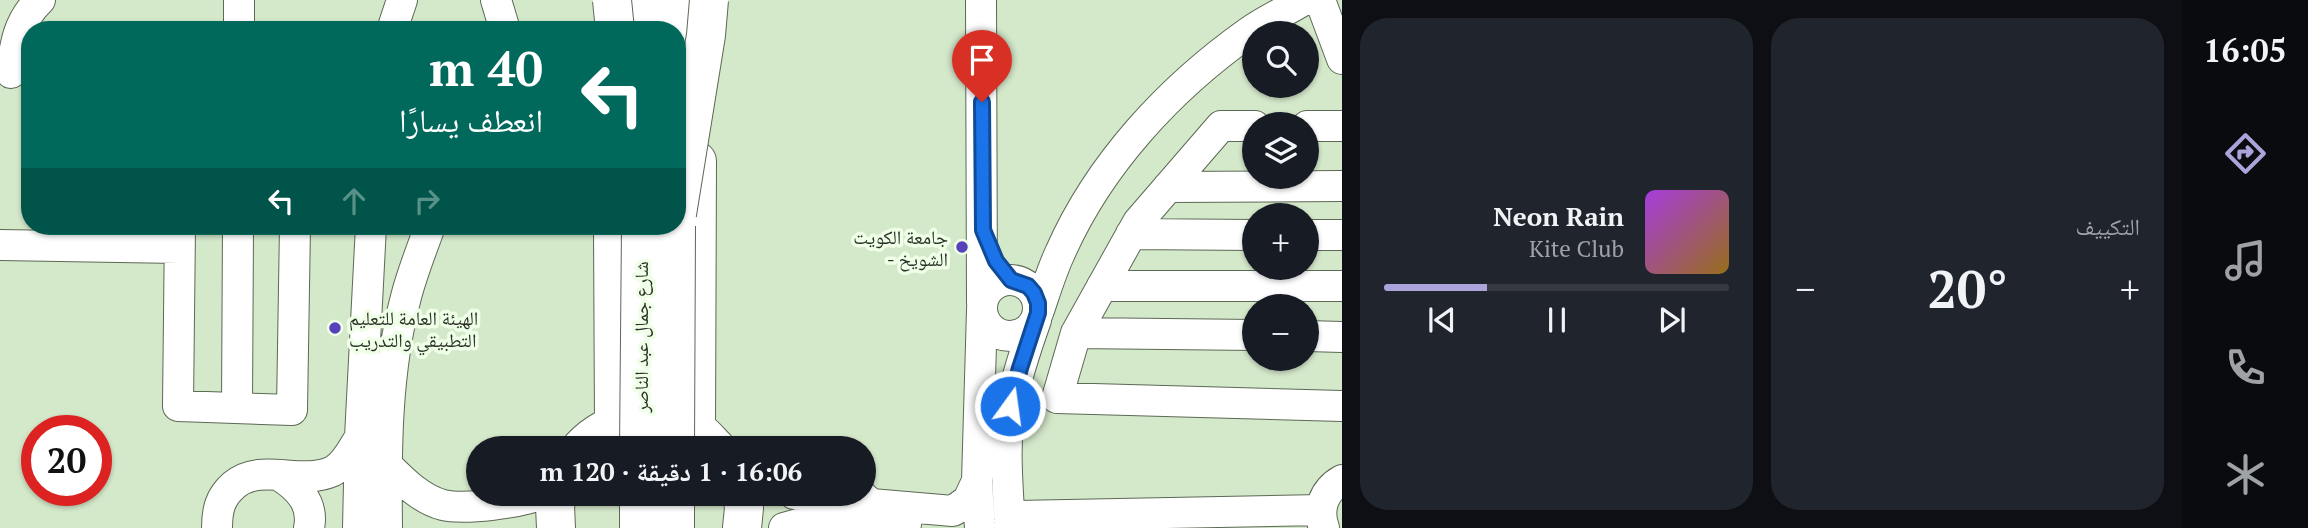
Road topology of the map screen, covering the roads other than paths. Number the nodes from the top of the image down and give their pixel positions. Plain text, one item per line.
1 (40, 0) edge
2 (239, 0) edge
3 (416, 0) edge
4 (496, 0) edge
5 (521, 0) edge
6 (612, 0) edge
7 (640, 0) edge
8 (676, 0) edge
9 (697, 0) edge
10 (709, 0) edge
11 (981, 0) edge
12 (1304, 0) edge
13 (1320, 0) edge
14 (395, 17) edge
15 (23, 21) edge
16 (239, 21) edge
17 (502, 21) edge
18 (515, 21) edge
19 (613, 21) edge
20 (640, 21) edge
21 (676, 21) edge
22 (21, 24) edge
23 (1342, 59) edge
24 (14, 74) edge
25 (1242, 126) edge
26 (1319, 126) edge
27 (1342, 126) edge
28 (686, 158) edge
29 (1342, 186) edge
30 (1168, 187) junction
31 (983, 230) junction
32 (1131, 234) junction
33 (238, 235) edge
34 (295, 235) edge
35 (370, 235) edge
36 (427, 235) edge
37 (641, 235) edge
38 (644, 235) edge
39 (1242, 235) edge
40 (1319, 235) edge
41 (1342, 235) edge
42 (179, 237) edge
43 (0, 245) edge
44 (1060, 252) junction
45 (1015, 280) junction
46 (1102, 286) junction
47 (1342, 286) edge
48 (982, 306) junction
49 (1037, 317) junction
50 (1076, 332) junction
51 (1242, 335) edge
52 (1319, 336) edge
53 (1342, 337) edge
54 (237, 407) junction
55 (1342, 407) edge
56 (626, 436) edge
57 (689, 436) edge
58 (694, 436) edge
59 (696, 436) edge
60 (360, 437) junction
61 (386, 464) junction
62 (281, 477) junction
63 (1342, 480) edge
64 (977, 481) junction
65 (466, 504) edge
66 (555, 506) edge
67 (639, 506) edge
68 (675, 506) edge
69 (744, 506) edge
70 (867, 506) edge
71 (871, 513) junction
72 (1322, 519) edge
73 (1010, 522) edge
74 (217, 528) edge
75 (309, 528) edge
76 (358, 528) edge
77 (387, 528) edge
78 (556, 528) edge
79 (639, 528) edge
80 (675, 528) edge
81 (742, 528) edge
82 (783, 528) edge
83 (949, 528) edge
84 (980, 528) edge

1 - 15 street
2 - 16 street
3 - 14 street
4 - 17 street
5 - 18 street
6 - 19 main road, bridge
7 - 20 main road
8 - 21 main road
9 - 59 main road
10 - 28 main road, bridge
11 - 31 street
12 - 44 street
13 - 23 street
22 - 24 street
25 - 30 street
26 - 27 street
29 - 30 street
30 - 32 street
31 - 45 street
31 - 48 street
32 - 39 street
32 - 46 street
33 - 54 street
34 - 54 street
35 - 60 street
36 - 61 street
37 - 56 main road, شارع جمال عبد الناصر, bridge
38 - 58 main road, شارع جمال عبد الناصر, bridge
40 - 41 street
42 - 43 street
42 - 54 street
44 - 45 street
44 - 49 street
45 - 48 street
45 - 49 street
46 - 47 street
46 - 50 street
48 - 49 street
48 - 64 street
49 - 73 street
50 - 51 street
50 - 55 street
52 - 53 street
56 - 57 main road
60 - 62 street
60 - 76 street
61 - 65 street
61 - 77 street
62 - 74 street
62 - 75 street
63 - 72 street
64 - 71 street
64 - 84 street
66 - 78 main road
67 - 79 main road
68 - 80 main road
69 - 81 main road
70 - 71 street
71 - 82 street
71 - 83 street
72 - 73 street

